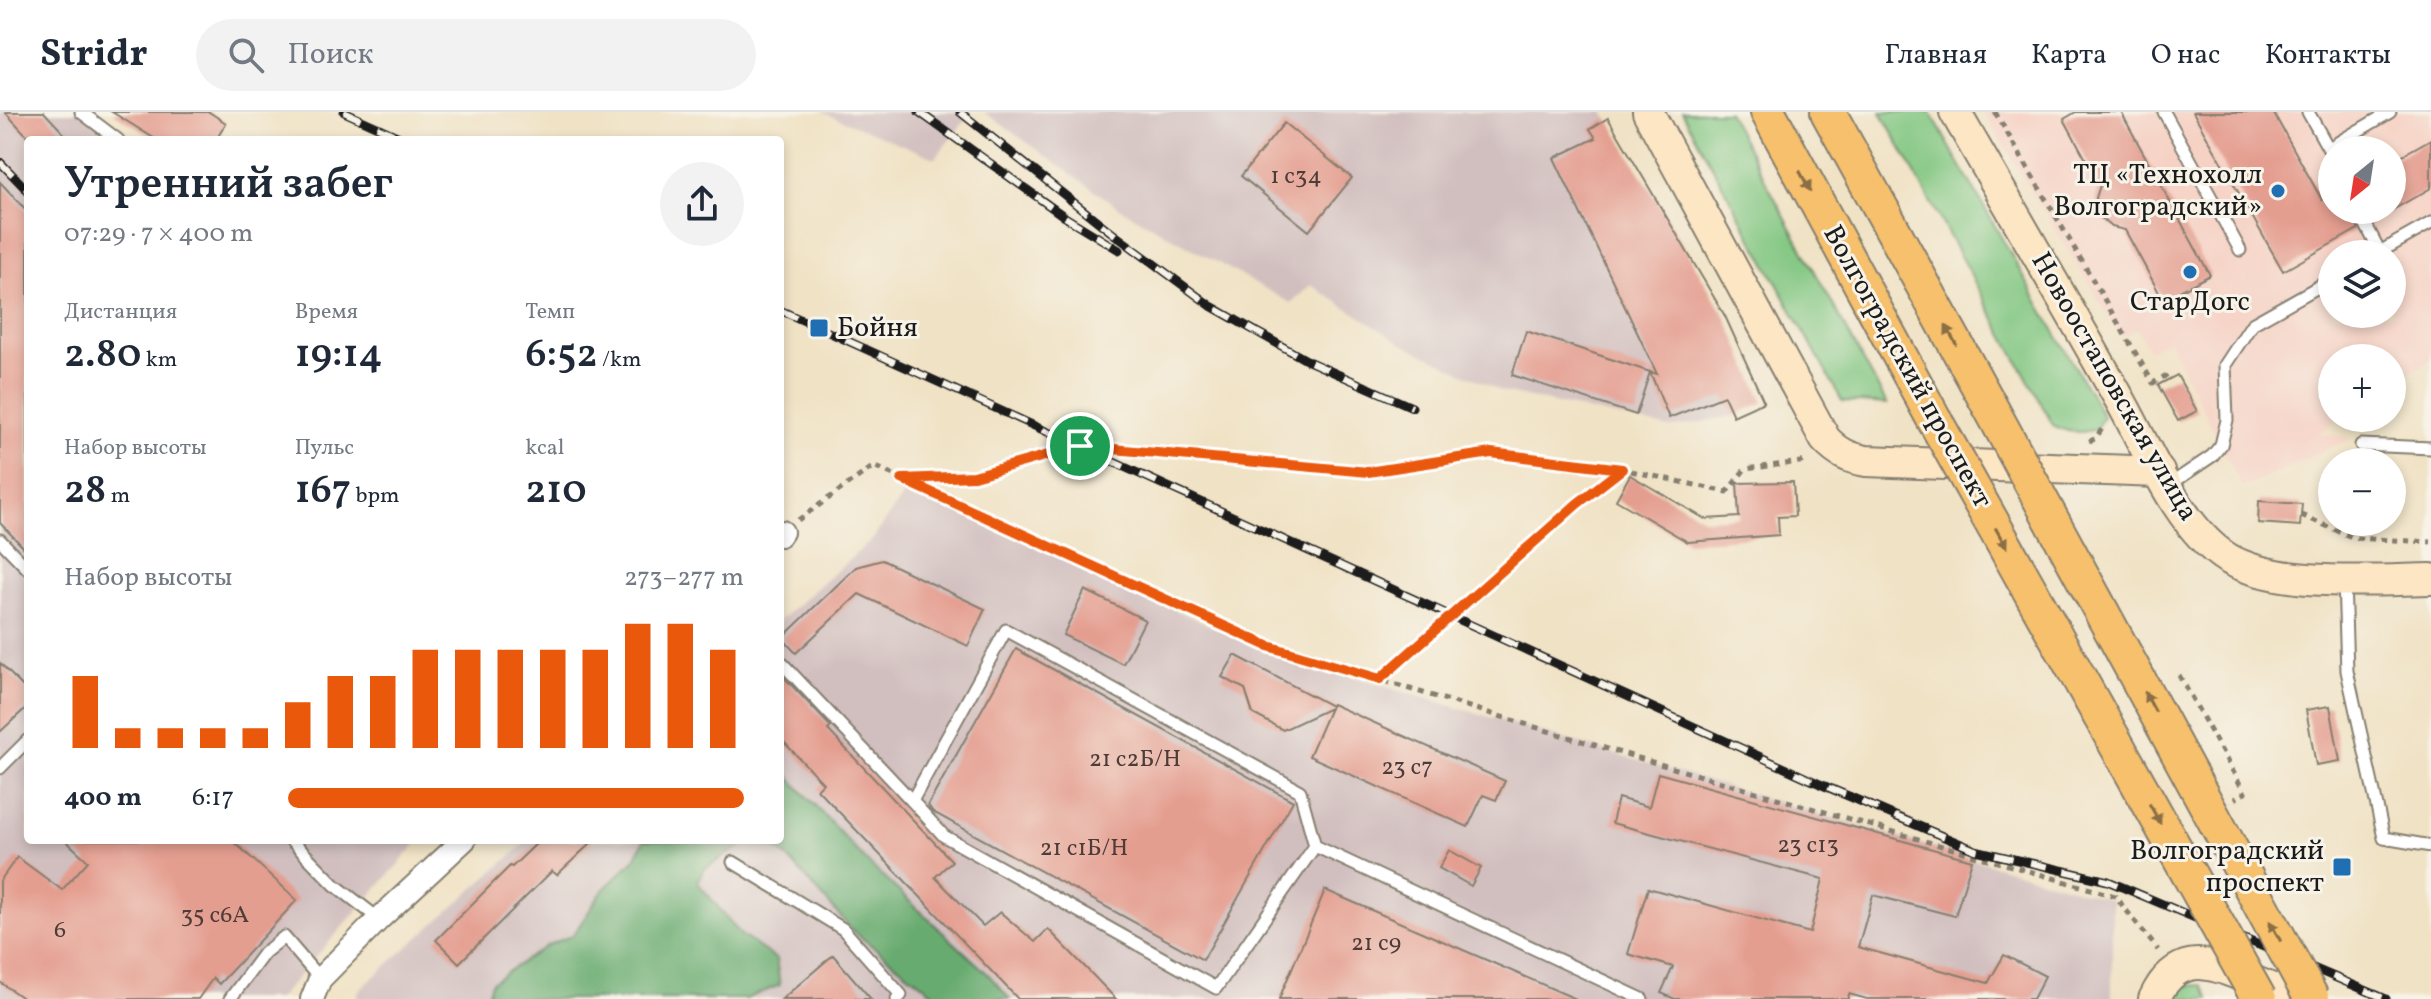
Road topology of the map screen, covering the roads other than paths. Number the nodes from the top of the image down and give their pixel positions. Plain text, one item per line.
1 (81, 112) edge
2 (1648, 112) edge
3 (1768, 112) edge
4 (1828, 112) edge
5 (1955, 112) edge
6 (2164, 112) edge
7 (2308, 112) edge
8 (2390, 112) edge
9 (113, 136) edge
10 (2321, 136) edge
11 (2354, 136) edge
12 (2431, 223) edge
13 (2366, 225) dead end
14 (2372, 240) edge
15 (2401, 240) edge
16 (2240, 250) dead end
17 (2318, 287) edge
18 (2361, 445) dead end
19 (2431, 448) edge
20 (2163, 479) junction
21 (0, 540) edge
22 (24, 565) edge
23 (2431, 579) edge
24 (2344, 580) junction
25 (784, 665) edge
26 (24, 744) edge
27 (0, 768) edge
28 (912, 801) junction
29 (295, 844) edge
30 (460, 844) edge
31 (1315, 846) junction
32 (2431, 846) edge
33 (733, 862) dead end
34 (379, 919) junction
35 (316, 989) edge
36 (230, 999) edge
37 (336, 999) edge
38 (897, 999) edge
39 (1642, 999) edge
40 (2154, 999) edge
41 (2259, 999) edge
42 (2294, 999) edge
43 (2312, 999) edge

1 - 9 lane
2 - 20 main road
3 -> 41 main road, Волгоградский проспект, bridge
43 -> 4 main road, Волгоградский проспект, bridge
5 - 20 main road, Новоостаповская улица
6 - 16 lane
7 - 10 lane
8 - 11 lane
12 - 15 lane
13 - 14 lane
17 - 20 lane
18 - 19 lane
20 - 24 main road, Новоостаповская улица
21 - 22 lane
23 - 24 main road, Новоостаповская улица
24 - 32 lane
25 - 28 lane
26 - 27 lane
28 - 31 lane
28 - 31 lane
29 - 34 lane
30 - 34 street
31 - 39 lane
33 - 38 lane
34 - 35 street
35 - 36 lane
35 - 37 street
40 - 42 main road

